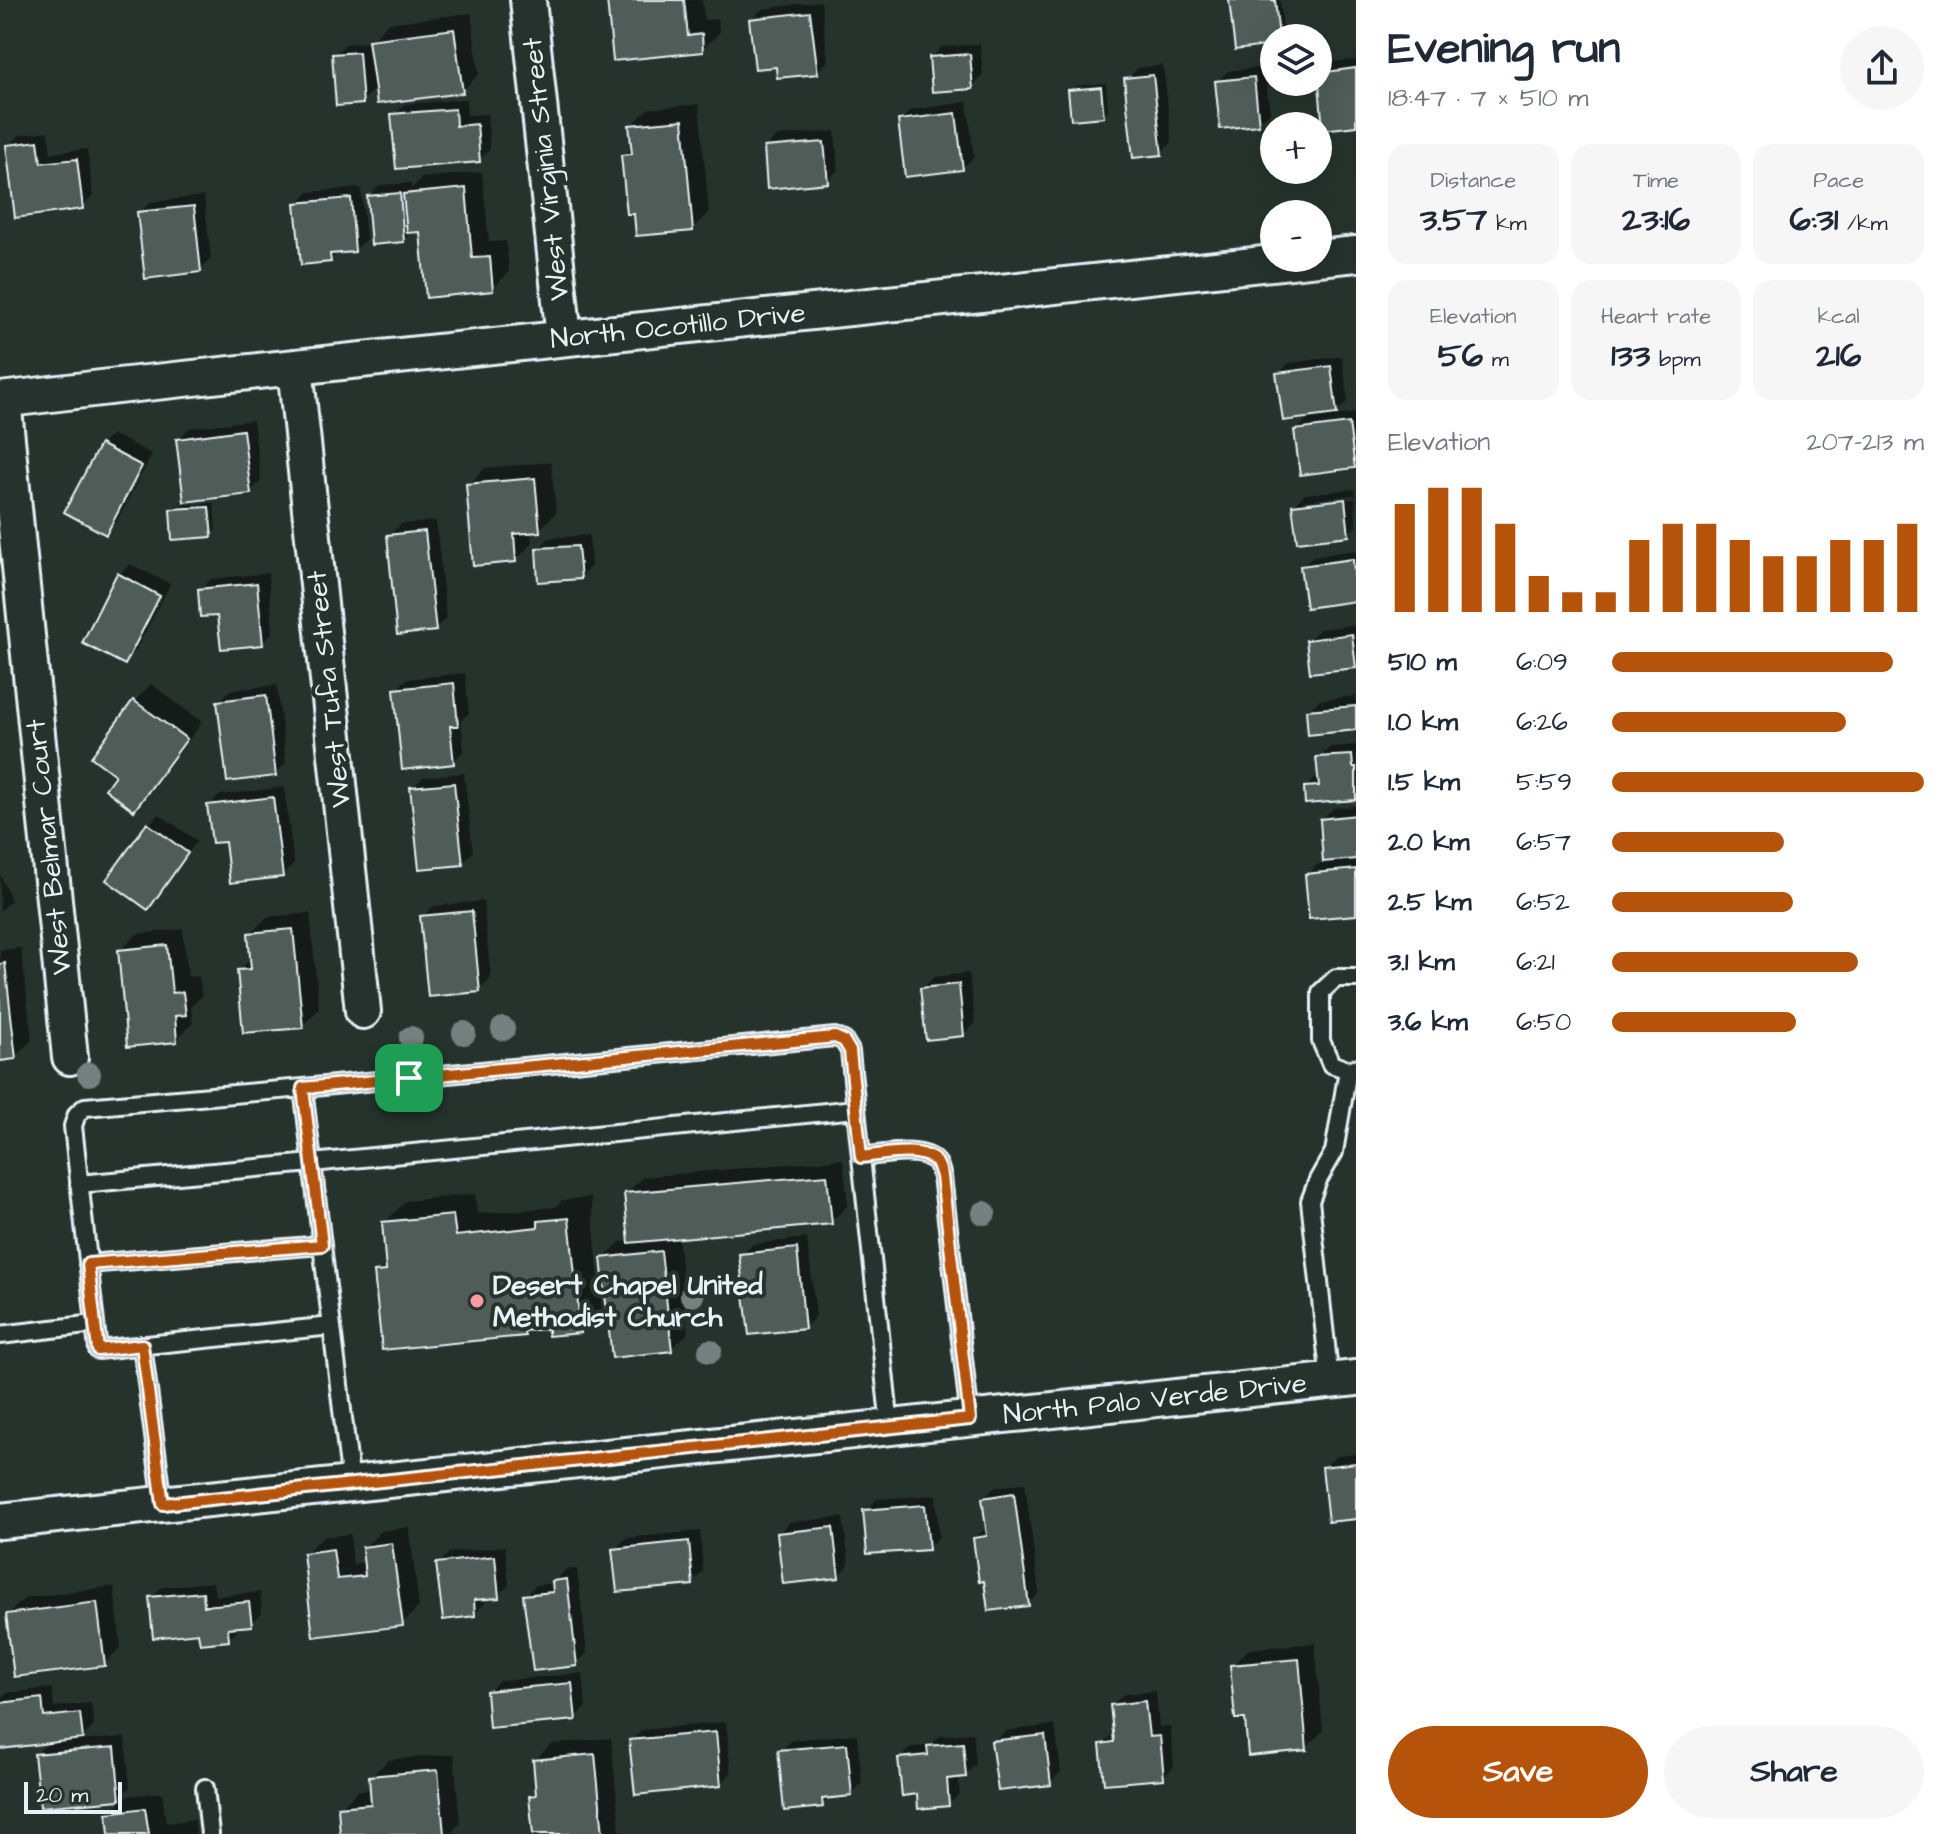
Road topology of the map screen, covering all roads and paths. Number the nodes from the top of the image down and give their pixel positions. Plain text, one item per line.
1 (528, 0) edge
2 (1356, 254) edge
3 (564, 338) junction
4 (295, 367) junction
5 (1, 400) edge
6 (1356, 978) edge
7 (363, 1011) dead end
8 (70, 1057) dead end
9 (1352, 1069) edge
10 (303, 1088) junction
11 (856, 1109) junction
12 (861, 1157) junction
13 (312, 1163) junction
14 (79, 1184) junction
15 (322, 1245) junction
16 (88, 1264) junction
17 (95, 1324) junction
18 (332, 1326) junction
19 (0, 1335) edge
20 (142, 1345) junction
21 (1343, 1380) edge
22 (970, 1419) junction
23 (890, 1427) junction
24 (351, 1484) junction
25 (163, 1504) junction
26 (0, 1521) edge
27 (205, 1788) dead end
28 (210, 1834) edge

1 - 3 street, West Virginia Street
2 - 3 street, North Ocotillo Drive
3 - 4 street, North Ocotillo Drive
4 - 5 street, North Ocotillo Drive
4 - 7 street, West Tufa Street
5 - 8 street, West Belmar Court
6 - 9 lane
9 - 21 lane
10 - 11 lane
10 - 13 lane
10 - 14 lane
11 - 12 lane
11 - 13 lane
12 - 22 lane
12 - 23 lane
13 - 14 lane
13 - 15 lane
14 - 16 lane
15 - 16 lane
15 - 18 lane
16 - 17 lane
17 - 19 lane
17 - 20 lane
18 - 20 lane
18 - 24 lane
20 - 25 lane
21 - 22 street, North Palo Verde Drive
22 - 23 street, North Palo Verde Drive
23 - 24 street, North Palo Verde Drive
24 - 25 street, North Palo Verde Drive
25 - 26 street, North Palo Verde Drive
27 - 28 lane

